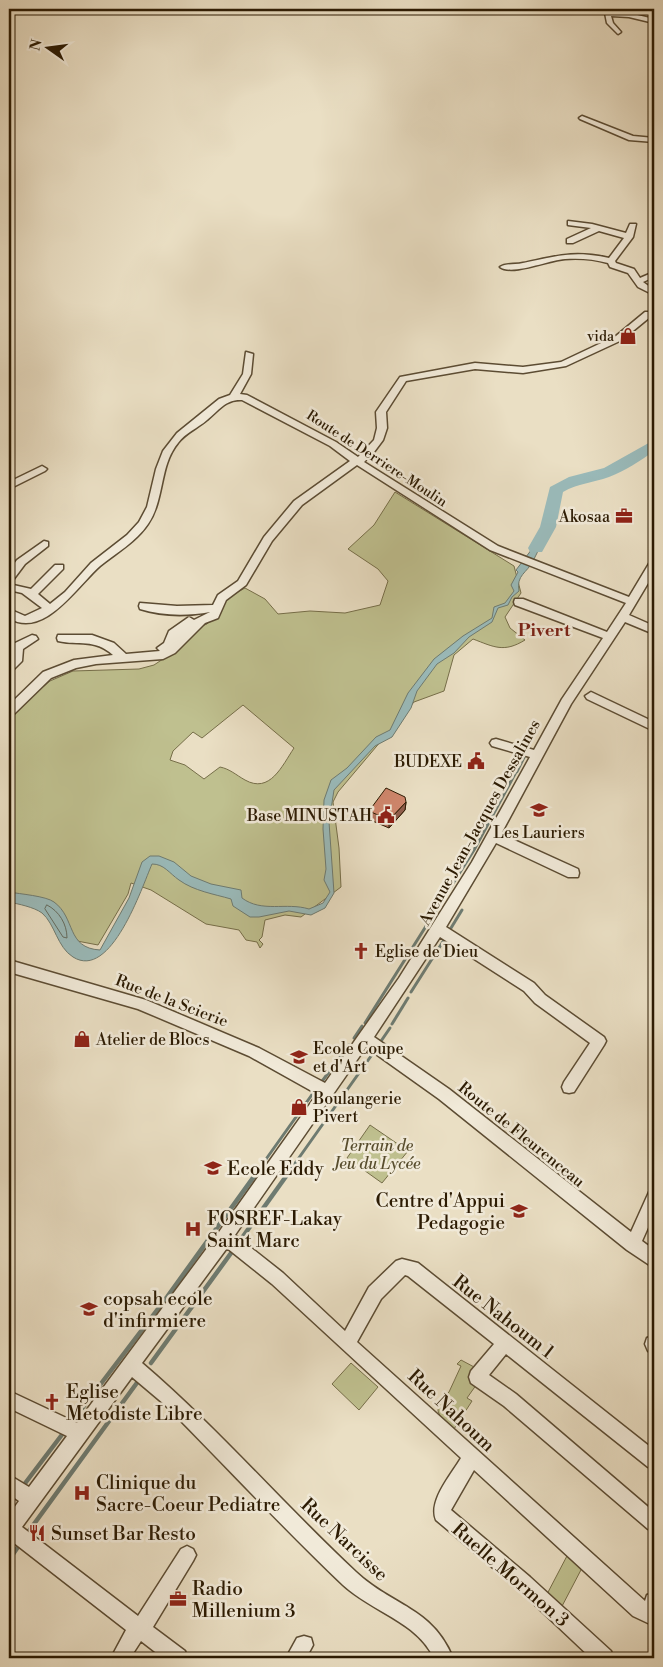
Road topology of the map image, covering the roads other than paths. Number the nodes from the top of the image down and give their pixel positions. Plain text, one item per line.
1 (654, 21) edge
2 (618, 32) dead end
3 (582, 118) dead end
4 (654, 140) edge
5 (571, 223) dead end
6 (633, 226) dead end
7 (598, 228) junction
8 (629, 236) junction
9 (570, 241) dead end
10 (611, 261) junction
11 (504, 267) dead end
12 (654, 274) edge
13 (640, 281) junction
14 (654, 293) edge
15 (654, 314) edge
16 (250, 354) dead end
17 (234, 396) junction
18 (358, 460) junction
19 (42, 469) dead end
20 (9, 486) edge
21 (44, 544) dead end
22 (654, 564) edge
23 (59, 567) dead end
24 (9, 578) edge
25 (9, 587) edge
26 (31, 595) junction
27 (222, 598) junction
28 (519, 602) dead end
29 (632, 602) junction
30 (144, 606) dead end
31 (210, 608) junction
32 (49, 609) junction
33 (9, 613) edge
34 (623, 617) junction
35 (654, 630) edge
36 (62, 638) dead end
37 (610, 638) junction
38 (32, 639) dead end
39 (159, 656) junction
40 (123, 658) junction
41 (9, 667) edge
42 (592, 696) dead end
43 (9, 712) edge
44 (654, 727) edge
45 (496, 743) dead end
46 (537, 755) junction
47 (494, 836) junction
48 (573, 873) dead end
49 (439, 930) junction
50 (9, 966) edge
51 (374, 1043) junction
52 (569, 1087) dead end
53 (323, 1088) junction
54 (654, 1198) edge
55 (233, 1242) junction
56 (633, 1246) junction
57 (654, 1260) edge
58 (347, 1343) junction
59 (505, 1343) junction
60 (130, 1364) junction
61 (9, 1399) edge
62 (72, 1429) junction
63 (472, 1458) junction
64 (654, 1461) edge
65 (20, 1491) edge
66 (654, 1523) edge
67 (17, 1534) edge
68 (187, 1555) dead end
69 (652, 1608) edge
70 (139, 1629) junction
71 (120, 1658) edge
72 (178, 1658) edge
73 (444, 1658) edge
74 (604, 1658) edge

1 - 2 street
3 - 4 street
5 - 7 street
6 - 8 street
7 - 8 street
7 - 9 street
8 - 10 street
10 - 11 street
10 - 13 street
12 - 13 street
13 - 14 street
15 - 18 street
16 - 17 street
17 - 18 street, Route de Derriere-Moulin
17 - 32 street
18 - 27 street
18 - 29 street, Route de Derriere-Moulin
19 - 20 street
21 - 24 street
22 - 29 street, Avenue Jean-Jacques Dessalines
23 - 26 street
25 - 26 street
26 - 32 street
27 - 31 street
27 - 39 street
28 - 37 street
29 - 34 street, Avenue Jean-Jacques Dessalines
30 - 31 street
31 - 39 street
32 - 33 street
34 - 35 street
34 - 37 street, Avenue Jean-Jacques Dessalines
36 - 40 street
37 - 46 street, Avenue Jean-Jacques Dessalines
38 - 41 street
39 - 40 street
40 - 43 street
42 - 44 street
45 - 46 street
46 - 47 street, Avenue Jean-Jacques Dessalines
47 - 48 street
47 - 49 street, Avenue Jean-Jacques Dessalines
49 - 51 street, Avenue Jean-Jacques Dessalines
49 - 52 street
50 - 53 street, Rue de la Scierie
51 - 53 street, Avenue Jean-Jacques Dessalines
51 - 56 street, Route de Fleurenceau
53 - 55 street, Avenue Jean-Jacques Dessalines
54 - 56 street
55 - 58 street, Rue Nahoum
55 - 60 street, Avenue Jean-Jacques Dessalines
56 - 57 street, Route de Fleurenceau
58 - 59 street, Rue Nahoum 1
58 - 63 street, Rue Nahoum
59 - 64 street, Rue Nahoum 1
59 - 66 street
60 - 62 street, Avenue Jean-Jacques Dessalines
60 - 73 street, Rue Narcisse
61 - 62 street
62 - 65 street, Avenue Jean-Jacques Dessalines
63 - 69 street, Rue Nahoum
63 - 74 street, Ruelle Mormon 3
65 - 67 street, Avenue Jean-Jacques Dessalines
67 - 70 street
68 - 70 street
70 - 71 street
70 - 72 street

